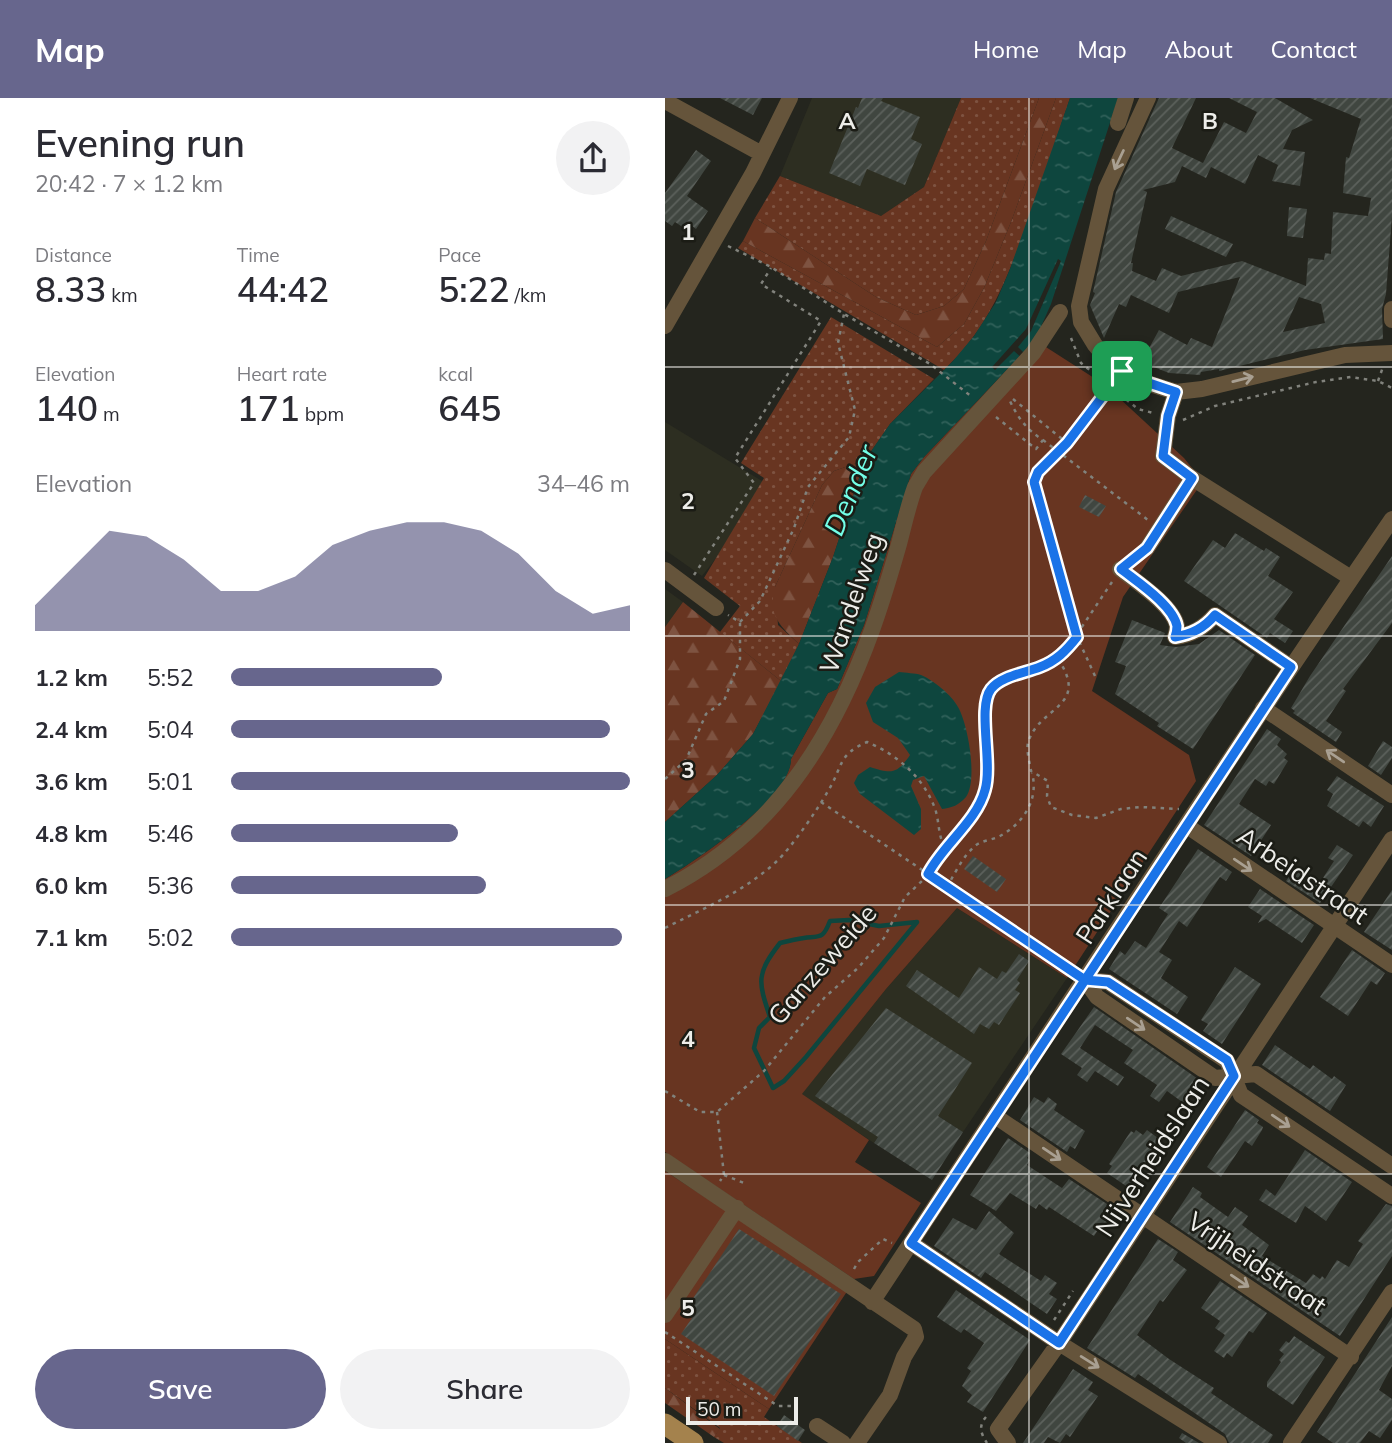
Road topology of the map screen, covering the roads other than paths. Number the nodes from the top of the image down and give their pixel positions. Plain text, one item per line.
1 (790, 98) edge
2 (1126, 98) edge
3 (1148, 98) edge
4 (665, 101) edge
5 (1118, 123) dead end
6 (762, 154) junction
7 (1392, 309) edge
8 (1060, 312) dead end
9 (1392, 320) edge
10 (665, 326) edge
11 (1392, 353) edge
12 (1176, 392) junction
13 (1192, 478) junction
14 (1392, 519) edge
15 (1147, 548) dead end
16 (1121, 569) road end
17 (665, 570) edge
18 (1351, 578) junction
19 (716, 608) road end
20 (1291, 667) junction
21 (1263, 708) junction
22 (1392, 794) edge
23 (1191, 819) junction
24 (1392, 839) edge
25 (665, 890) edge
26 (1334, 927) junction
27 (1392, 965) edge
28 (1085, 980) junction
29 (1234, 1076) junction
30 (995, 1116) junction
31 (665, 1161) edge
32 (1392, 1166) edge
33 (1392, 1196) edge
34 (737, 1208) junction
35 (1142, 1215) junction
36 (911, 1243) junction
37 (1392, 1292) edge
38 (872, 1302) junction
39 (665, 1315) edge
40 (1059, 1343) junction
41 (1351, 1357) junction
42 (665, 1424) edge
43 (817, 1426) dead end
44 (693, 1443) edge
45 (843, 1443) edge
46 (857, 1443) edge
47 (1008, 1443) edge
48 (1219, 1443) edge
49 (1291, 1443) edge

1 - 6 street
2 - 5 street
3 -> 12 street
4 - 6 street
6 - 10 street
7 - 9 street
8 - 25 street, Wandelweg
12 -> 11 street
12 - 13 street
13 - 15 street
13 - 18 street
14 - 18 street, Parklaan
16 - 20 street
17 - 19 street
18 - 20 street, Parklaan
20 - 21 street, Parklaan
22 -> 21 street
21 - 23 street, Parklaan
23 -> 26 street, Arbeidstraat
23 - 28 street, Parklaan
24 - 26 street, Nijverheidslaan
26 - 27 street, Arbeidstraat
26 - 29 street, Nijverheidslaan
28 - 29 street
28 - 30 street, Parklaan
29 - 32 street
29 -> 33 street
29 - 35 street, Nijverheidslaan
30 -> 35 street, Vrijheidstraat
30 - 36 street, Parklaan
31 - 34 street
34 - 38 street
34 - 39 street
35 - 40 street, Nijverheidslaan
35 -> 41 street, Vrijheidstraat
36 - 38 street, Parklaan
36 - 40 street
37 - 41 street
38 - 46 street
40 - 47 street, Nijverheidslaan
40 -> 48 street
41 - 49 street
42 - 44 main road
43 - 45 street

